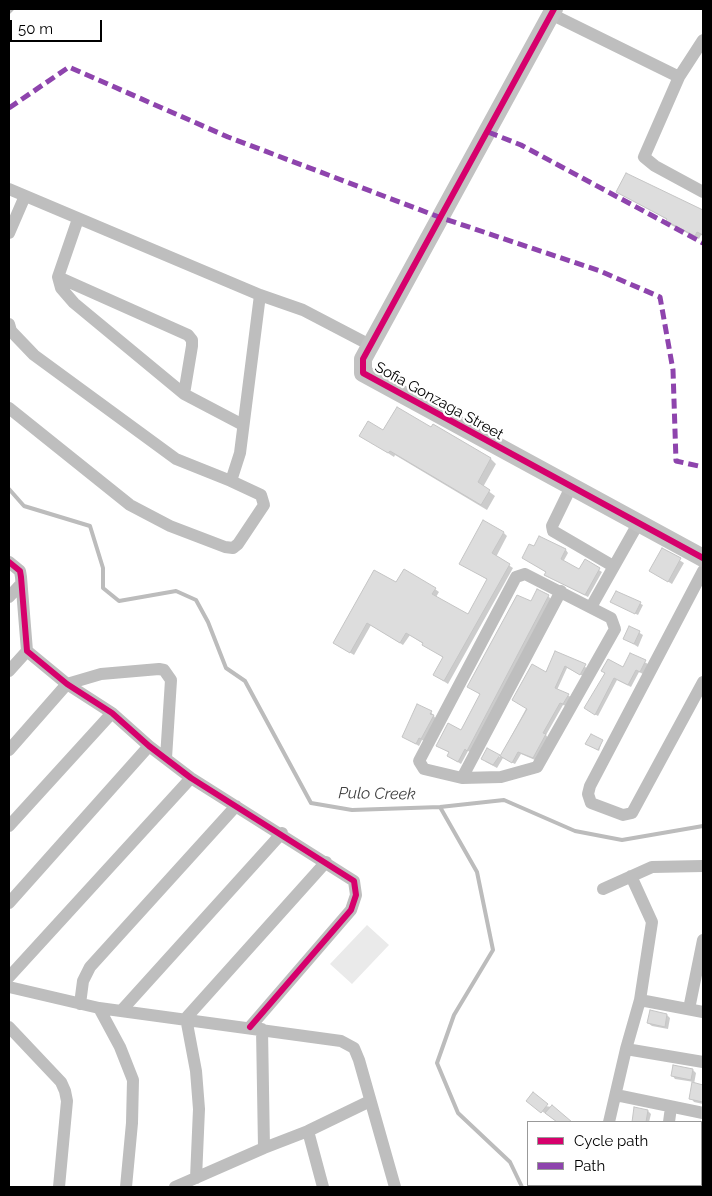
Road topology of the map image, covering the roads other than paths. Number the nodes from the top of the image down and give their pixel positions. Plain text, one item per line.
1 (552, 11) edge
2 (703, 40) edge
3 (679, 77) junction
4 (9, 189) edge
5 (703, 191) edge
6 (26, 196) junction
7 (78, 219) junction
8 (9, 234) edge
9 (58, 277) junction
10 (260, 295) junction
11 (9, 324) edge
12 (370, 345) junction
13 (184, 394) junction
14 (9, 408) edge
15 (243, 425) junction
16 (231, 481) junction
17 (571, 487) junction
18 (639, 522) junction
19 (703, 558) edge
20 (9, 562) edge
21 (613, 566) junction
22 (703, 571) edge
23 (20, 585) junction
24 (561, 592) junction
25 (698, 593) edge
26 (9, 598) edge
27 (592, 607) junction
28 (27, 651) junction
29 (9, 671) edge
30 (703, 682) edge
31 (67, 684) junction
32 (112, 713) junction
33 (150, 746) junction
34 (9, 750) edge
35 (166, 758) junction
36 (191, 778) junction
37 (462, 778) junction
38 (236, 806) junction
39 (9, 826) edge
40 (282, 833) junction
41 (326, 862) junction
42 (703, 866) edge
43 (631, 876) junction
44 (603, 889) dead end
45 (9, 903) edge
46 (703, 940) edge
47 (9, 977) edge
48 (9, 987) edge
49 (640, 1000) junction
50 (80, 1004) junction
51 (100, 1008) junction
52 (690, 1009) junction
53 (121, 1011) junction
54 (703, 1012) edge
55 (186, 1018) junction
56 (9, 1027) edge
57 (256, 1028) junction
58 (626, 1049) junction
59 (703, 1062) edge
60 (616, 1095) junction
61 (370, 1101) junction
62 (671, 1107) junction
63 (703, 1113) edge
64 (609, 1121) edge
65 (669, 1121) edge
66 (308, 1131) junction
67 (264, 1148) junction
68 (196, 1178) junction
69 (59, 1187) edge
70 (126, 1187) edge
71 (175, 1187) edge
72 (323, 1187) edge
73 (395, 1187) edge

1 - 3 street
1 - 12 street, Sofia Gonzaga Street
2 - 3 street
3 - 5 street
4 - 6 street
6 - 7 street
6 - 8 street
7 - 9 street
7 - 10 street
9 - 13 street
9 - 13 street
10 - 12 street
10 - 15 street
11 - 16 street
12 - 17 street, Sofia Gonzaga Street
13 - 15 street
14 - 16 street
15 - 16 street
17 - 18 street, Sofia Gonzaga Street
17 - 21 street
18 - 19 street, Sofia Gonzaga Street
18 - 21 street
20 - 23 street
21 - 27 street
22 - 25 street
23 - 26 street
23 - 28 street
24 - 27 street
24 - 37 street
24 - 37 street
25 - 30 street
27 - 37 street
28 - 29 street
28 - 31 street
31 - 32 street
31 - 34 street
31 - 35 street
32 - 33 street
32 - 39 street
33 - 35 street
33 - 45 street
35 - 36 street
36 - 38 street
36 - 47 street
38 - 40 street
38 - 50 street
40 - 41 street
40 - 53 street
41 - 55 street
41 - 57 street
42 - 43 street
43 - 44 street
43 - 49 street
46 - 52 street
48 - 50 street
49 - 52 street
49 - 58 street
50 - 51 street
51 - 53 street
51 - 70 street
52 - 54 street
53 - 55 street
55 - 57 street
55 - 68 street
56 - 69 street
57 - 61 street
57 - 67 street
58 - 59 street
58 - 60 street
60 - 62 street
60 - 64 street
61 - 66 street
61 - 73 street
62 - 63 street
62 - 65 street
66 - 67 street
66 - 72 street
67 - 68 street
68 - 71 street

